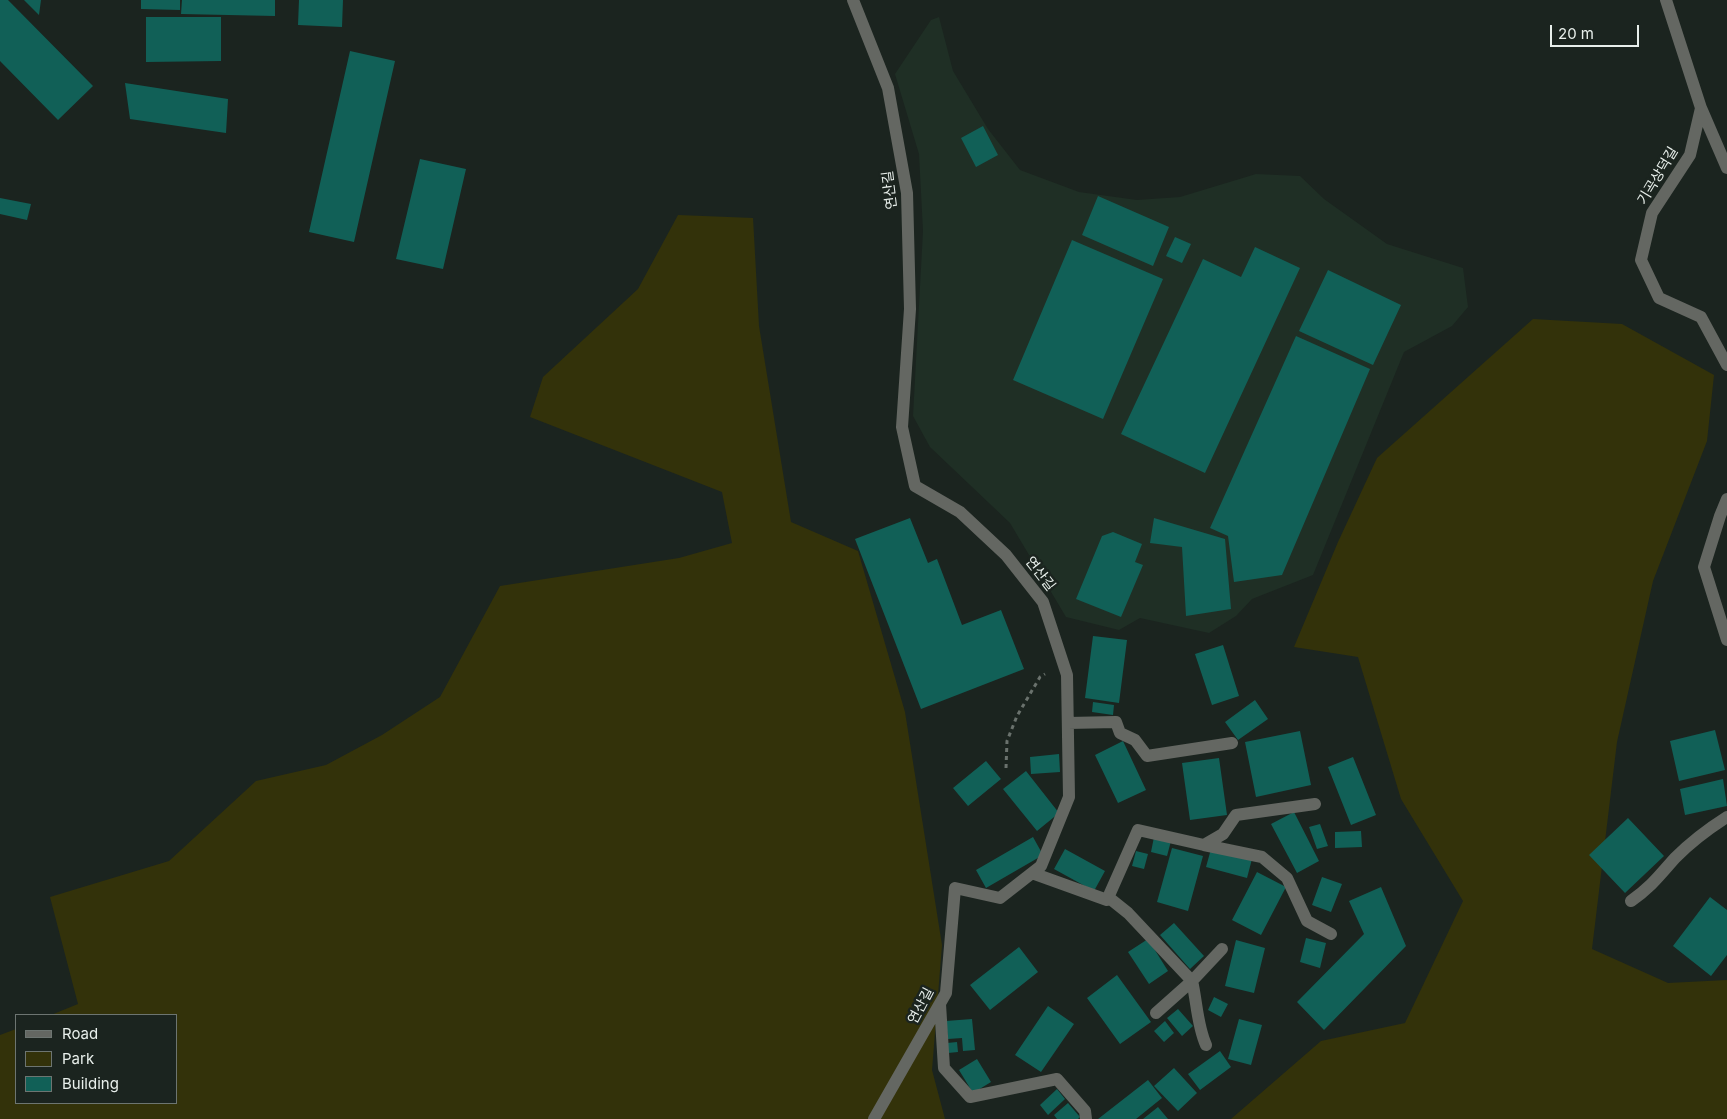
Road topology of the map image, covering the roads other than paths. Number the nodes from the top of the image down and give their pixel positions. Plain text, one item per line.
1 (853, 0) edge
2 (1666, 0) edge
3 (1701, 108) junction
4 (1727, 168) edge
5 (1727, 365) edge
6 (1727, 500) edge
7 (1727, 640) edge
8 (1068, 724) junction
9 (1232, 743) dead end
10 (1315, 804) dead end
11 (1727, 817) edge
12 (1204, 845) junction
13 (1032, 873) junction
14 (1108, 897) junction
15 (1631, 902) dead end
16 (1332, 934) dead end
17 (1222, 949) dead end
18 (1192, 981) junction
19 (940, 1004) junction
20 (1156, 1012) dead end
21 (1206, 1045) dead end
22 (874, 1119) edge
23 (1086, 1119) edge

1 - 8 street, 연산길
2 - 3 street
3 - 4 street
3 - 5 street, 기곡상덕길
6 - 7 street
8 - 9 street
8 - 13 street, 연산길
10 - 12 street
11 - 15 street
12 - 14 street
12 - 16 street
13 - 14 street
13 - 19 street, 연산길
14 - 18 street
17 - 18 street
18 - 20 street
18 - 21 street
19 - 22 street, 연산길
19 - 23 street

